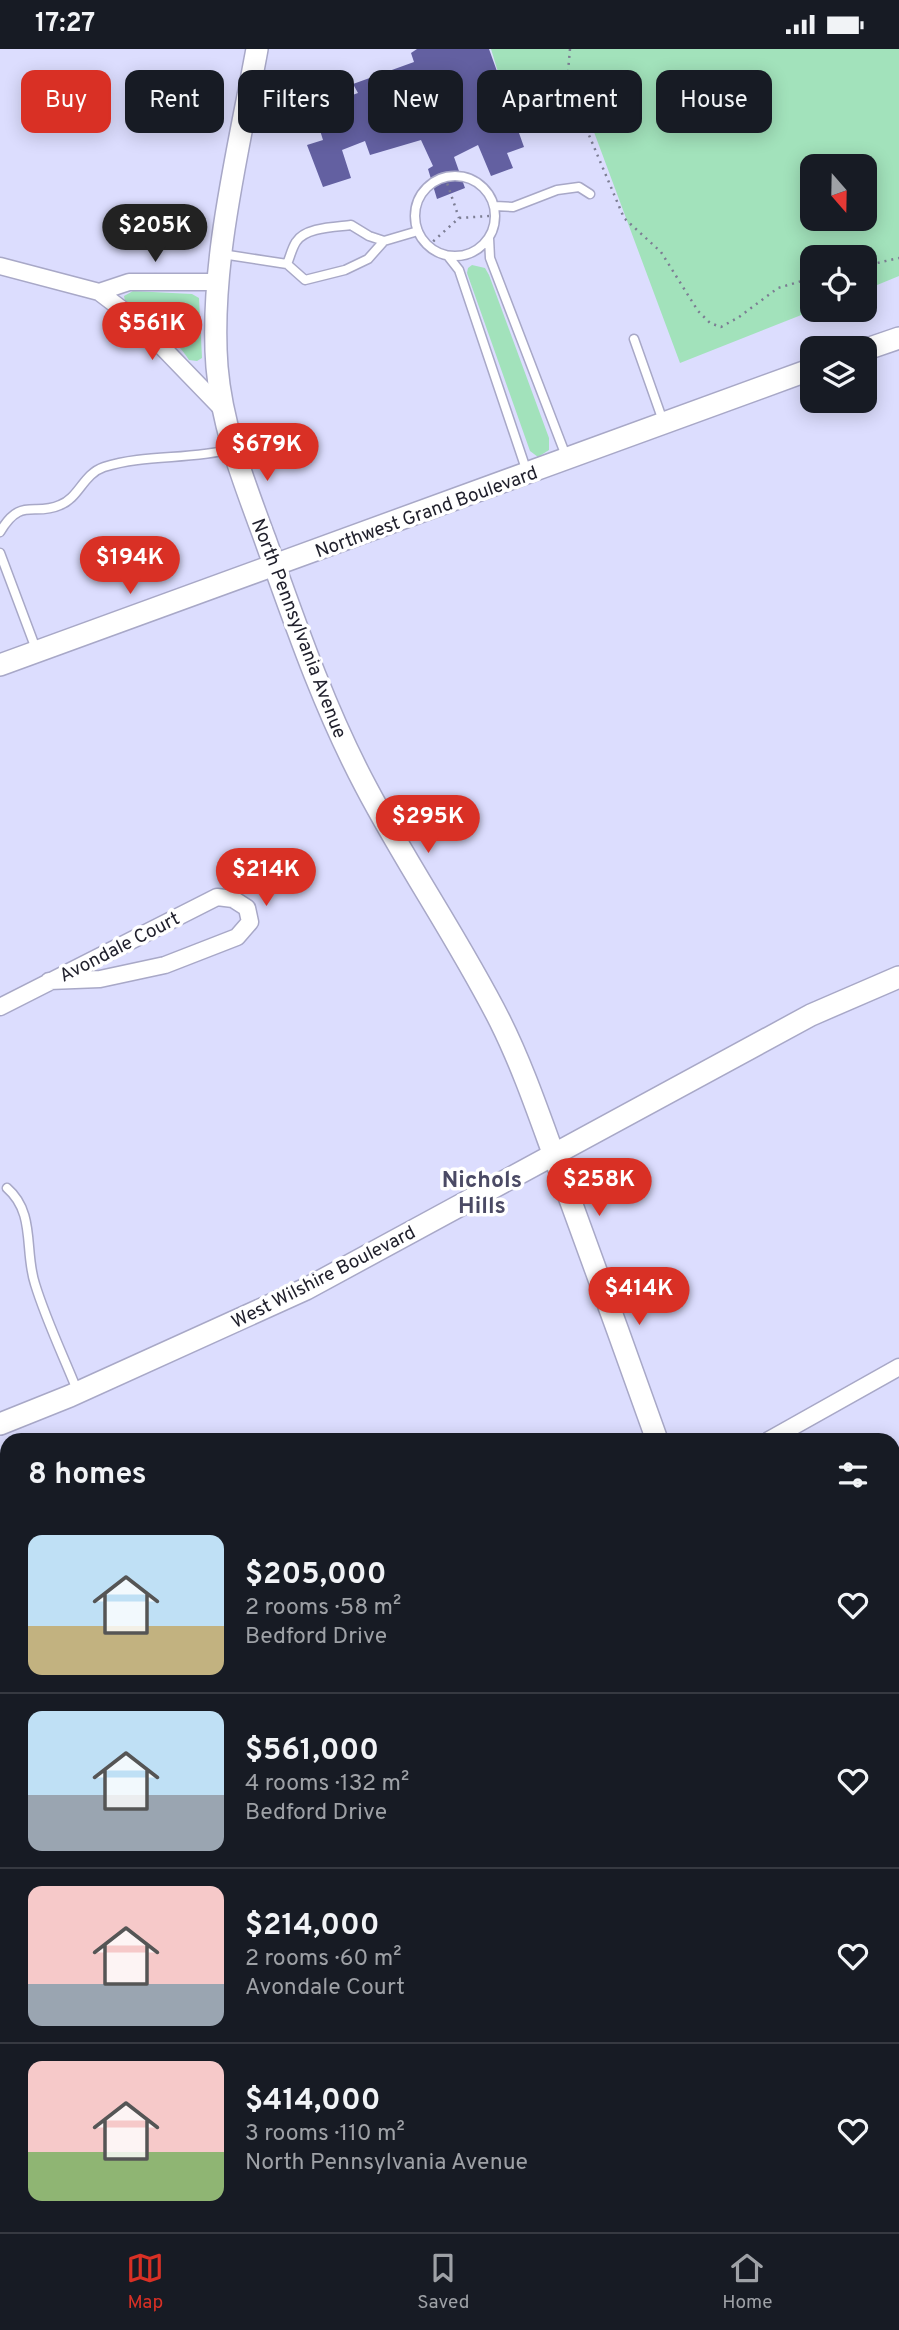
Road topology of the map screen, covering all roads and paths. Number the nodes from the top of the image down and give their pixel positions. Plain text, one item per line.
1 (257, 49) edge
2 (570, 49) edge
3 (445, 177) junction
4 (590, 194) dead end
5 (495, 211) junction
6 (459, 218) junction
7 (418, 231) junction
8 (489, 239) junction
9 (384, 241) junction
10 (428, 246) junction
11 (222, 254) junction
12 (448, 256) junction
13 (899, 258) edge
14 (877, 263) edge
15 (287, 264) junction
16 (0, 266) edge
17 (218, 282) junction
18 (800, 282) edge
19 (99, 292) junction
20 (899, 338) edge
21 (634, 339) dead end
22 (877, 346) edge
23 (800, 373) edge
24 (223, 410) junction
25 (664, 424) junction
26 (232, 449) junction
27 (567, 459) junction
28 (528, 474) junction
29 (0, 532) edge
30 (0, 554) edge
31 (274, 566) junction
32 (37, 652) junction
33 (0, 665) edge
34 (899, 977) edge
35 (49, 981) junction
36 (0, 1007) edge
37 (553, 1154) junction
38 (7, 1188) dead end
39 (899, 1367) edge
40 (78, 1393) junction
41 (0, 1425) edge
42 (654, 1433) edge
43 (781, 1433) edge

1 - 11 street, North Pennsylvania Avenue
2 - 18 path
3 - 5 lane
3 - 6 path
3 - 7 lane
4 - 5 lane
5 - 6 path
5 - 8 lane
6 - 10 path
7 - 9 lane
7 - 10 lane
8 - 12 lane
8 - 27 lane
9 - 15 lane
9 - 15 lane
10 - 12 lane
11 - 15 lane
11 - 17 street, North Pennsylvania Avenue
12 - 28 lane
13 - 14 path
16 - 19 street
17 - 19 street
17 - 24 street, North Pennsylvania Avenue
19 - 24 street
20 - 22 street
21 - 25 lane
23 - 25 street, Northwest Grand Boulevard
24 - 26 street, North Pennsylvania Avenue
25 - 27 street, Northwest Grand Boulevard
26 - 29 lane
26 - 31 street, North Pennsylvania Avenue
27 - 28 street, Northwest Grand Boulevard
28 - 31 street, Northwest Grand Boulevard
30 - 32 lane
31 - 32 street, Northwest Grand Boulevard
31 - 37 street, North Pennsylvania Avenue
32 - 33 street, Northwest Grand Boulevard
34 - 37 street, West Wilshire Boulevard
35 - 35 street, Avondale Court
35 - 36 street, Avondale Court
37 - 40 street, West Wilshire Boulevard
37 - 42 street, North Pennsylvania Avenue
38 - 40 lane
39 - 43 street
40 - 41 street, West Wilshire Boulevard

